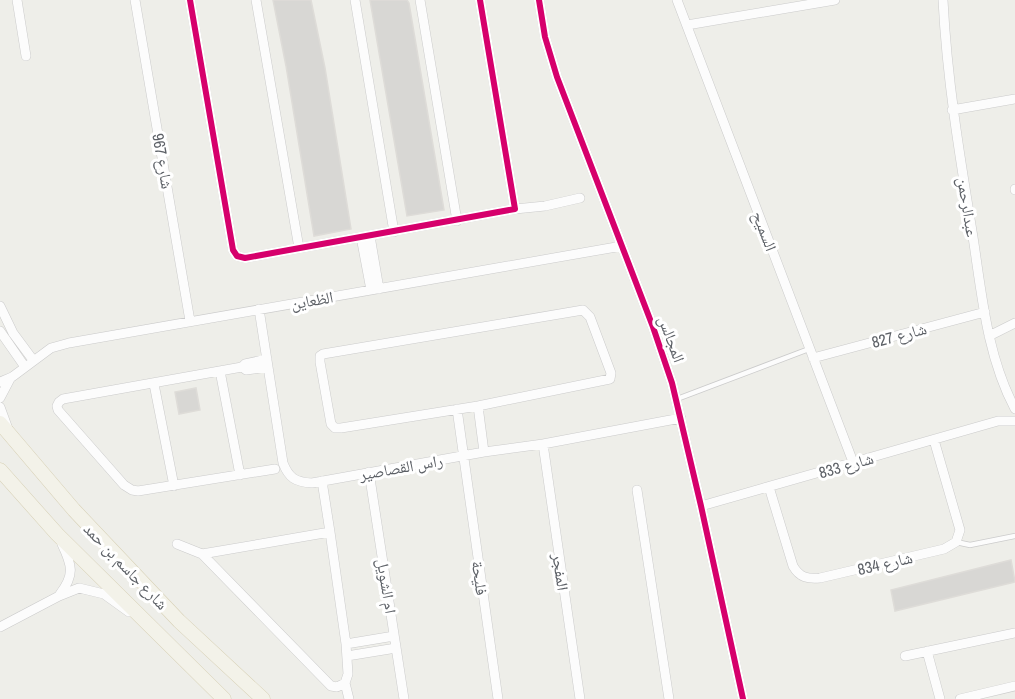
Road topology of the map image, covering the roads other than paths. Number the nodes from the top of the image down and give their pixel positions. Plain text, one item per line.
1 (17, 0) edge
2 (135, 0) edge
3 (190, 0) edge
4 (256, 0) edge
5 (355, 0) edge
6 (420, 0) edge
7 (480, 0) edge
8 (538, 0) edge
9 (677, 0) edge
10 (836, 0) edge
11 (943, 0) edge
12 (687, 25) junction
13 (26, 56) dead end
14 (1015, 99) edge
15 (952, 110) junction
16 (580, 198) dead end
17 (515, 209) junction
18 (457, 221) junction
19 (394, 232) junction
20 (366, 237) junction
21 (622, 246) junction
22 (299, 248) junction
23 (375, 290) junction
24 (259, 309) junction
25 (1, 310) edge
26 (985, 312) junction
27 (190, 321) junction
28 (1015, 323) edge
29 (0, 331) edge
30 (989, 336) junction
31 (812, 353) junction
32 (33, 360) junction
33 (268, 363) junction
34 (25, 367) junction
35 (220, 372) junction
36 (12, 377) junction
37 (0, 382) edge
38 (154, 384) junction
39 (0, 398) edge
40 (677, 399) junction
41 (478, 406) junction
42 (1013, 406) edge
43 (0, 407) edge
44 (457, 409) junction
45 (681, 418) junction
46 (1015, 421) edge
47 (0, 423) edge
48 (990, 423) junction
49 (11, 437) junction
50 (934, 440) junction
51 (543, 444) junction
52 (484, 453) junction
53 (464, 456) junction
54 (854, 462) junction
55 (275, 469) dead end
56 (0, 470) edge
57 (369, 472) junction
58 (240, 475) junction
59 (322, 481) junction
60 (174, 486) junction
61 (769, 487) junction
62 (637, 490) dead end
63 (701, 506) junction
64 (330, 532) junction
65 (57, 534) junction
66 (1015, 536) edge
67 (956, 542) junction
68 (177, 544) dead end
69 (202, 554) junction
70 (59, 596) junction
71 (0, 627) edge
72 (149, 627) junction
73 (1015, 633) edge
74 (394, 636) junction
75 (346, 644) junction
76 (396, 648) junction
77 (927, 651) junction
78 (346, 656) junction
79 (905, 656) dead end
80 (345, 683) junction
81 (1015, 686) edge
82 (1005, 688) junction
83 (992, 695) edge
84 (224, 699) edge
85 (263, 699) edge
86 (349, 699) edge
87 (404, 699) edge
88 (498, 699) edge
89 (580, 699) edge
90 (669, 699) edge
91 (743, 699) edge
92 (940, 699) edge
93 (960, 699) edge
94 (1008, 699) edge

1 - 13 street
2 - 27 street, شارع 967
3 - 22 street
4 - 22 street
5 - 19 street
6 - 18 street
7 - 17 street
8 - 21 street, المجالس
9 - 12 street, السميح
10 - 12 street
11 - 15 street, عبدالرحمن
12 - 31 street, السميح
14 - 15 street
15 - 26 street, عبدالرحمن
16 - 17 street
17 - 18 street
18 - 19 street
19 - 20 street
20 - 22 street
20 - 23 street
21 - 23 street, الظعاين
21 - 40 street, المجالس
23 - 24 street, الظعاين
24 - 27 street, الظعاين
24 - 33 street, راس القصاصير
25 - 32 street
26 - 30 street, عبدالرحمن
26 - 31 street, شارع 827
27 - 32 street, الظعاين
28 - 30 street
29 - 34 street
30 - 42 street, عبدالرحمن
31 - 40 lane
31 - 54 street, السميح
32 - 34 street, الظعاين
33 - 35 street
33 - 59 street, راس القصاصير
34 - 36 street, الظعاين
35 - 38 street
35 - 58 street
36 - 37 street, الظعاين
36 - 39 street, الظعاين
38 - 60 street
38 - 60 street
40 - 45 street, المجالس
41 - 44 street
41 - 44 street
41 - 52 street
42 - 48 street, شارع 833
43 - 49 street
44 - 53 street, فليحة
45 - 51 street, راس القصاصير
45 - 63 street, المجالس
46 - 48 street, شارع 833
47 - 49 main road, شارع جاسم بن حمد
48 - 50 street, شارع 833
49 - 85 main road, شارع جاسم بن حمد
50 - 54 street, شارع 833
50 - 67 street
51 - 52 street, راس القصاصير
51 - 89 street, المفجر
52 - 53 street, راس القصاصير
53 - 57 street, راس القصاصير
53 - 88 street, فليحة
54 - 61 street, شارع 833
55 - 58 street
56 - 65 main road, شارع جاسم بن حمد
57 - 59 street, راس القصاصير
57 - 74 street, ام الشويل
58 - 60 street
59 - 64 street
61 - 63 street, شارع 833
61 - 67 street, شارع 834
62 - 90 street
63 - 91 street, المجالس
64 - 69 street
64 - 75 street
65 - 70 street
65 - 72 main road, شارع جاسم بن حمد
66 - 67 lane
68 - 69 street
69 - 80 street
70 - 71 street
70 - 72 street
72 - 84 main road, شارع جاسم بن حمد
73 - 77 street
74 - 75 street
74 - 76 street, ام الشويل
75 - 78 street
76 - 78 street
76 - 87 street, ام الشويل
77 - 79 street
77 - 92 street
78 - 80 street
80 - 86 street
81 - 82 street
82 - 83 street
82 - 94 street
83 - 93 street

